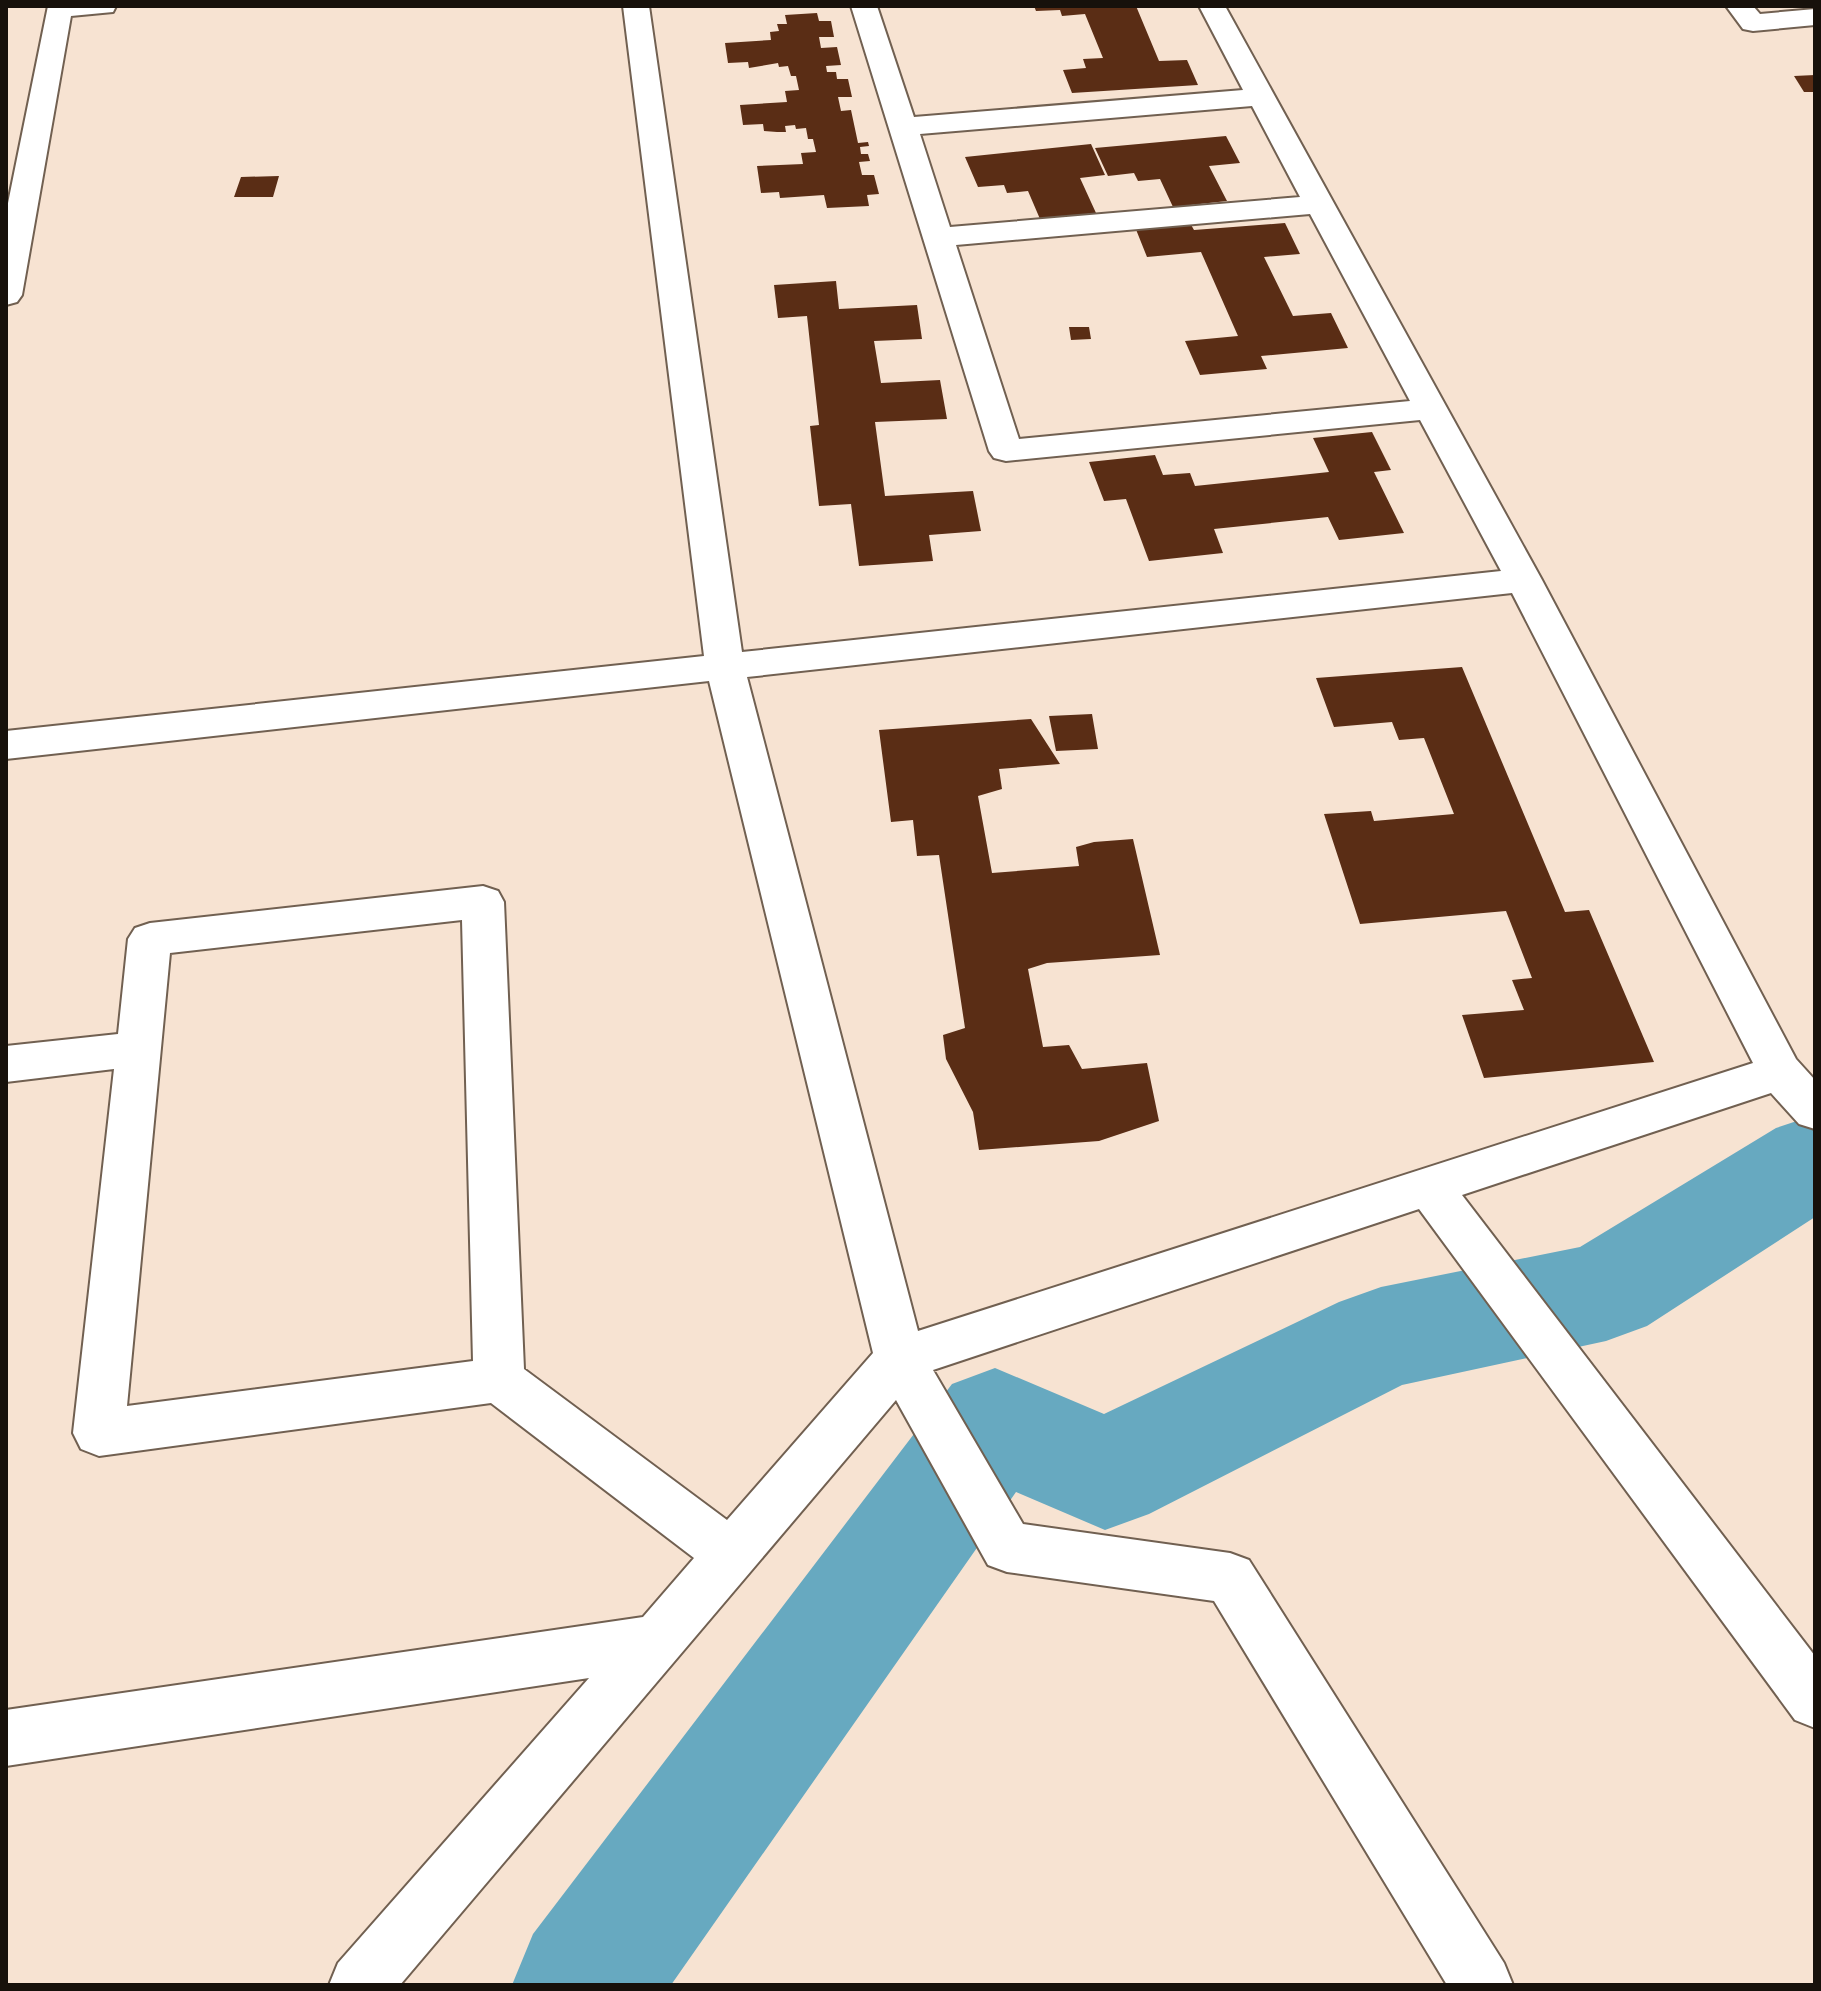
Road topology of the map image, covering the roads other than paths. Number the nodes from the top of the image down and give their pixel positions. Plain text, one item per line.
1 (103, 6) edge
2 (636, 6) edge
3 (864, 6) edge
4 (1212, 6) edge
5 (1739, 6) edge
6 (1815, 17) edge
7 (1262, 97) junction
8 (903, 127) junction
9 (1319, 204) junction
10 (938, 237) junction
11 (6, 295) edge
12 (1430, 409) junction
13 (1524, 580) junction
14 (725, 667) junction
15 (6, 745) edge
16 (138, 1049) junction
17 (6, 1064) edge
18 (1780, 1072) junction
19 (1815, 1111) edge
20 (1429, 1187) junction
21 (900, 1359) junction
22 (499, 1380) junction
23 (732, 1555) junction
24 (657, 1641) junction
25 (1815, 1701) edge
26 (6, 1738) edge
27 (360, 1985) edge
28 (1482, 1985) edge

1 - 11 street
2 - 14 street
3 - 8 street
4 - 7 street
5 - 6 street
7 - 8 street
7 - 9 street
8 - 10 street
9 - 10 street
9 - 12 street
10 - 12 street
12 - 13 street
13 - 14 street
13 - 18 street
14 - 15 street
14 - 21 street
16 - 17 street
16 - 22 street
16 - 22 street
18 - 19 street
18 - 20 street
20 - 21 street
20 - 25 street
21 - 23 street
21 - 28 street
22 - 23 street
23 - 24 street
24 - 26 street
24 - 27 street

